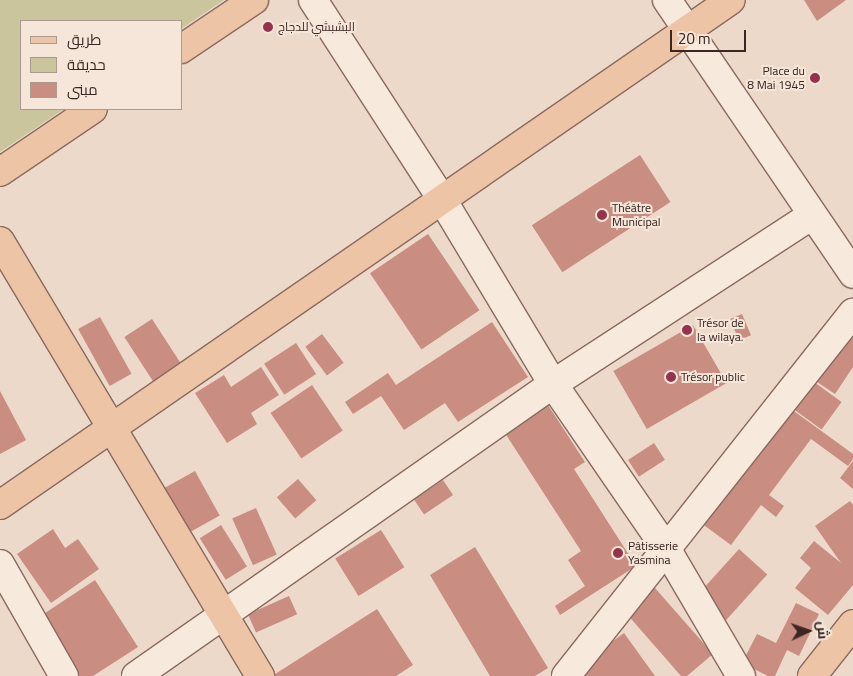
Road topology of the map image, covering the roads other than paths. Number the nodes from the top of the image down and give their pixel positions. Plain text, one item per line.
1 (254, 0) edge
2 (314, 0) edge
3 (667, 0) edge
4 (730, 0) edge
5 (688, 29) junction
6 (182, 48) edge
7 (93, 110) edge
8 (0, 172) edge
9 (443, 201) junction
10 (812, 215) junction
11 (0, 242) edge
12 (853, 274) edge
13 (853, 313) edge
14 (553, 384) junction
15 (110, 430) junction
16 (0, 505) edge
17 (667, 550) junction
18 (0, 564) edge
19 (224, 616) junction
20 (853, 624) edge
21 (64, 676) edge
22 (136, 676) edge
23 (260, 676) edge
24 (566, 676) edge
25 (741, 676) edge
26 (812, 676) edge

1 - 6 main road
2 - 9 street
3 - 5 street
4 - 5 main road
5 - 9 main road
5 - 10 street
7 - 8 main road
9 - 14 street
9 - 15 main road
10 - 12 street
10 - 14 street
11 - 15 main road
13 - 17 street
14 - 17 street
14 - 19 street
15 - 16 main road
15 - 19 main road
17 - 24 street
17 - 25 street
18 - 21 street
19 - 22 street
19 - 23 main road
20 - 26 main road

